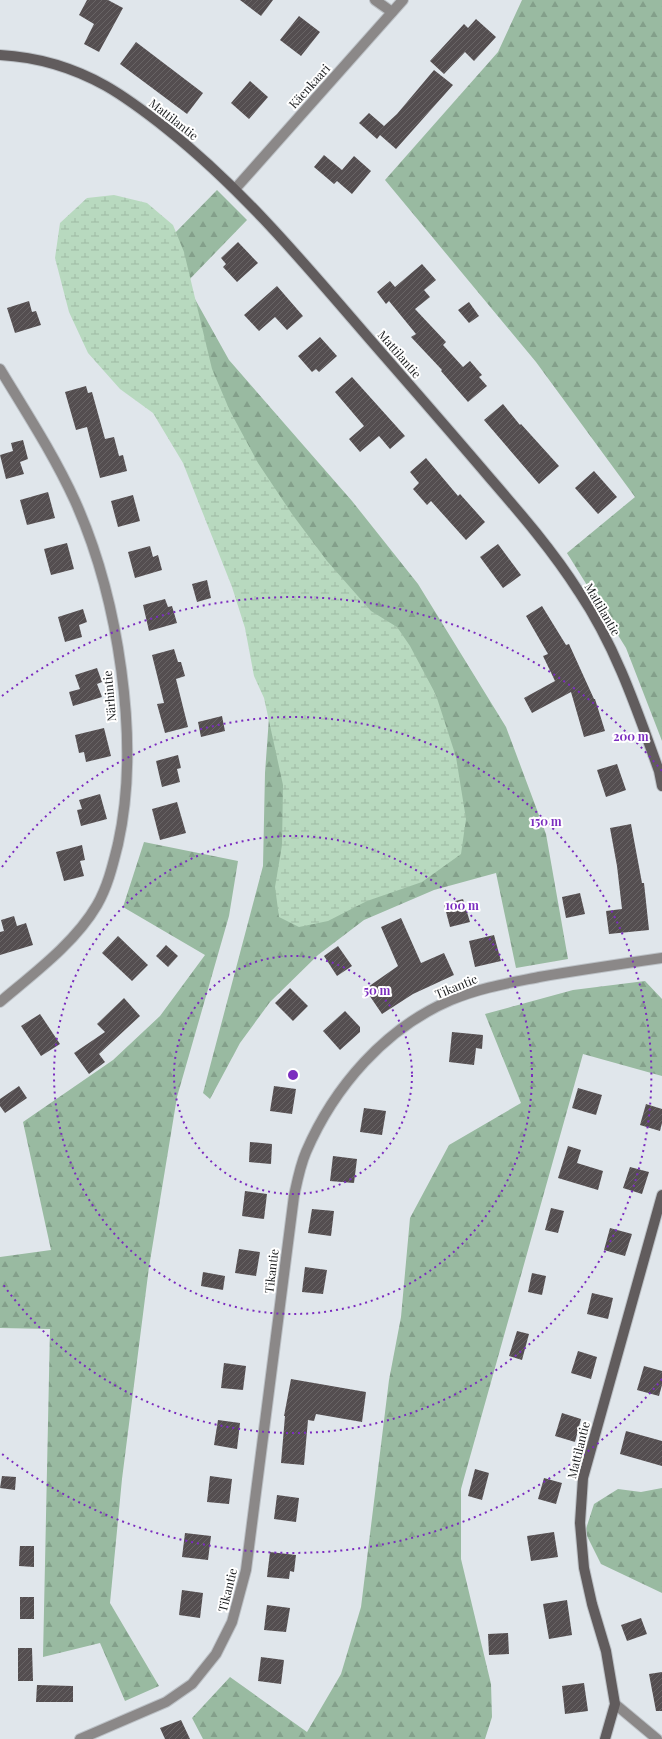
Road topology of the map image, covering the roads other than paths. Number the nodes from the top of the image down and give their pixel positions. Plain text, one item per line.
1 (375, 0) edge
2 (402, 0) edge
3 (392, 12) junction
4 (0, 55) edge
5 (235, 189) junction
6 (0, 369) edge
7 (662, 786) edge
8 (662, 958) edge
9 (0, 1002) edge
10 (662, 1195) edge
11 (615, 1704) junction
12 (80, 1739) edge
13 (606, 1739) edge
14 (657, 1739) edge

1 - 3 street
2 - 3 street, Käenkaari
3 - 5 street, Käenkaari
4 - 5 street, Mattilantie
5 - 7 street, Mattilantie
6 - 9 street, Närhintie
8 - 12 street, Tikantie
10 - 11 street, Mattilantie
11 - 13 street, Mattilantie
11 - 14 street

